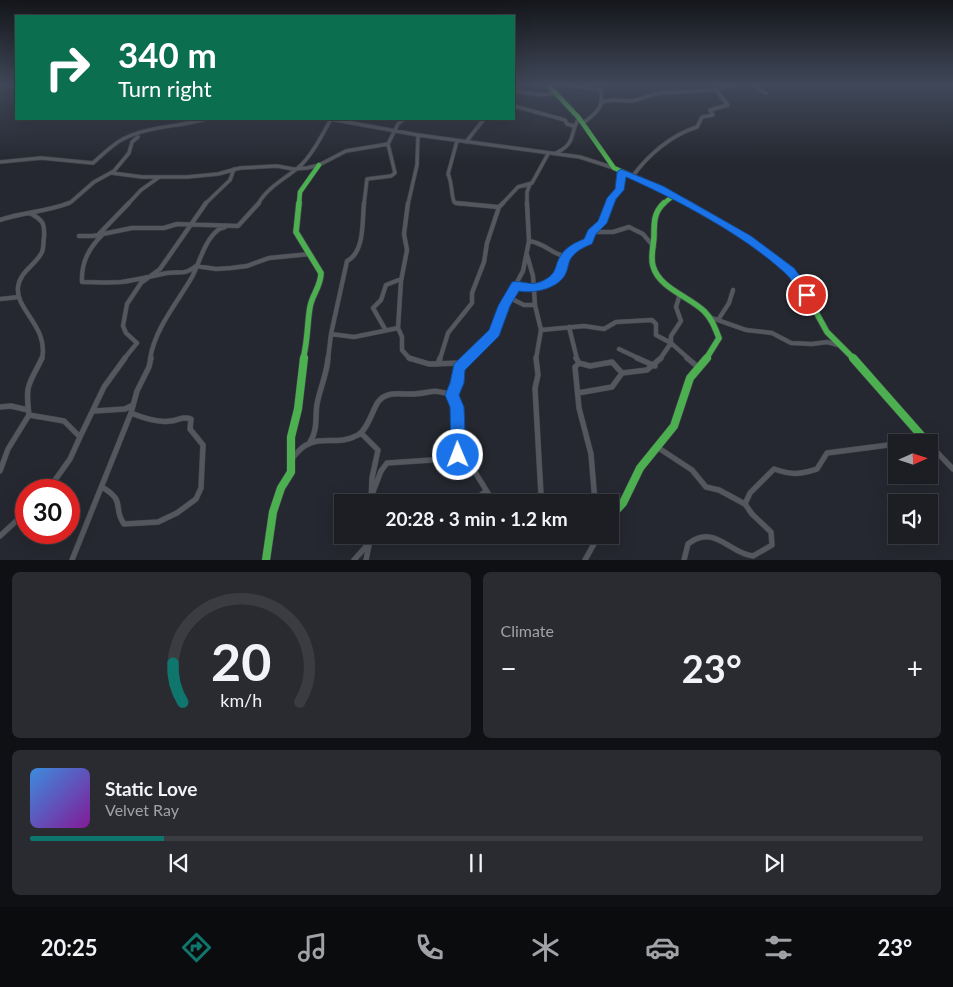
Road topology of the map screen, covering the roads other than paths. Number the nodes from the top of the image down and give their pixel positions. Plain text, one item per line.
1 (529, 110) edge
2 (571, 110) edge
3 (599, 110) edge
4 (710, 110) edge
5 (203, 120) edge
6 (330, 120) edge
7 (336, 120) edge
8 (403, 120) edge
9 (482, 120) edge
10 (581, 120) junction
11 (574, 126) junction
12 (395, 132) junction
13 (139, 135) junction
14 (418, 135) junction
15 (457, 141) junction
16 (466, 142) junction
17 (388, 144) junction
18 (548, 154) junction
19 (554, 154) junction
20 (0, 162) edge
21 (319, 166) junction
22 (614, 168) junction
23 (234, 169) junction
24 (296, 169) junction
25 (621, 172) junction
26 (112, 173) junction
27 (632, 176) junction
28 (158, 178) junction
29 (530, 184) junction
30 (674, 196) junction
31 (499, 207) junction
32 (30, 213) junction
33 (0, 220) edge
34 (193, 224) junction
35 (225, 227) junction
36 (592, 232) junction
37 (103, 234) junction
38 (98, 235) junction
39 (78, 236) dead end
40 (529, 241) junction
41 (654, 247) junction
42 (526, 253) junction
43 (310, 254) junction
44 (565, 256) junction
45 (196, 266) junction
46 (150, 277) junction
47 (401, 279) junction
48 (516, 286) junction
49 (533, 289) junction
50 (733, 290) dead end
51 (680, 292) junction
52 (19, 297) junction
53 (510, 298) junction
54 (0, 299) edge
55 (535, 305) junction
56 (715, 319) junction
57 (569, 327) junction
58 (398, 328) junction
59 (385, 329) junction
60 (541, 330) junction
61 (331, 334) junction
62 (671, 343) junction
63 (838, 345) junction
64 (619, 349) dead end
65 (462, 363) junction
66 (579, 363) junction
67 (438, 364) junction
68 (655, 366) junction
69 (698, 367) junction
70 (622, 373) junction
71 (578, 393) junction
72 (452, 395) junction
73 (133, 405) junction
74 (0, 407) edge
75 (94, 411) junction
76 (28, 413) junction
77 (131, 413) junction
78 (361, 433) junction
79 (919, 434) edge
80 (80, 437) junction
81 (310, 442) junction
82 (888, 445) edge
83 (657, 447) junction
84 (938, 454) edge
85 (458, 455) junction
86 (292, 460) junction
87 (953, 469) edge
88 (0, 471) edge
89 (56, 479) edge
90 (102, 487) junction
91 (486, 491) junction
92 (371, 494) edge
93 (373, 494) edge
94 (482, 494) edge
95 (488, 494) edge
96 (541, 494) edge
97 (594, 494) edge
98 (745, 504) junction
99 (619, 507) edge
100 (15, 522) edge
101 (0, 536) edge
102 (366, 544) edge
103 (370, 544) edge
104 (594, 544) edge
105 (748, 558) edge
106 (585, 559) edge
107 (72, 560) edge
108 (266, 560) edge
109 (354, 560) edge
110 (366, 560) edge
111 (684, 560) edge

1 - 11 street
2 - 10 street
3 - 10 street
4 - 27 street
5 - 13 street
6 - 24 street
7 - 12 street
8 - 12 street
9 - 16 street
10 - 11 street
10 - 22 street
11 - 19 street
12 - 14 street
12 - 17 street
13 - 20 street
13 - 26 street
14 - 15 street
14 - 47 street
15 - 16 street
15 - 31 street
16 - 18 street
17 - 21 street
17 - 61 street
18 - 19 street
18 - 29 street
19 - 22 street
21 - 24 street
21 - 43 street
22 - 25 street
23 - 24 street
23 - 28 street
23 - 34 street
24 - 35 street
25 - 27 street
25 - 36 street
26 - 28 street
26 - 32 street
27 - 30 street
28 - 38 street
29 - 31 street
29 - 40 street
30 - 41 street
30 - 63 street
31 - 67 street
32 - 33 street
32 - 52 street
34 - 35 street
34 - 37 street
34 - 46 street
35 - 45 street
36 - 41 street
36 - 44 street
37 - 38 street
37 - 46 street
38 - 39 street
40 - 42 street
40 - 44 street
41 - 51 street
42 - 48 street
42 - 49 street
43 - 45 street
43 - 86 street
44 - 49 street
45 - 46 street
45 - 73 street
46 - 75 street
47 - 58 street
47 - 59 street
48 - 49 street
48 - 53 street
49 - 55 street
50 - 56 street
51 - 56 street
51 - 62 street
52 - 54 street
52 - 76 street
53 - 55 street
53 - 65 street
55 - 60 street
56 - 63 street
56 - 69 street
57 - 60 street
57 - 62 street
57 - 66 street
58 - 59 street
58 - 67 street
59 - 61 street
60 - 96 street
61 - 81 street
62 - 68 street
62 - 69 street
63 - 79 street
64 - 68 street
65 - 67 street
65 - 72 street
66 - 70 street
66 - 71 street
68 - 70 street
69 - 83 street
70 - 71 street
71 - 97 street
72 - 78 street
72 - 85 street
73 - 75 street
73 - 77 street
74 - 76 street
75 - 80 street
76 - 80 street
76 - 88 street
77 - 90 street
77 - 90 street
78 - 81 street
78 - 92 street
80 - 89 street
81 - 86 street
82 - 98 street
83 - 98 street
83 - 99 street
84 - 87 street
85 - 91 street
85 - 93 street
86 - 108 street
90 - 107 street
91 - 94 street
91 - 95 street
98 - 105 street
100 - 101 street
102 - 109 street
103 - 110 street
104 - 106 street
105 - 111 street

